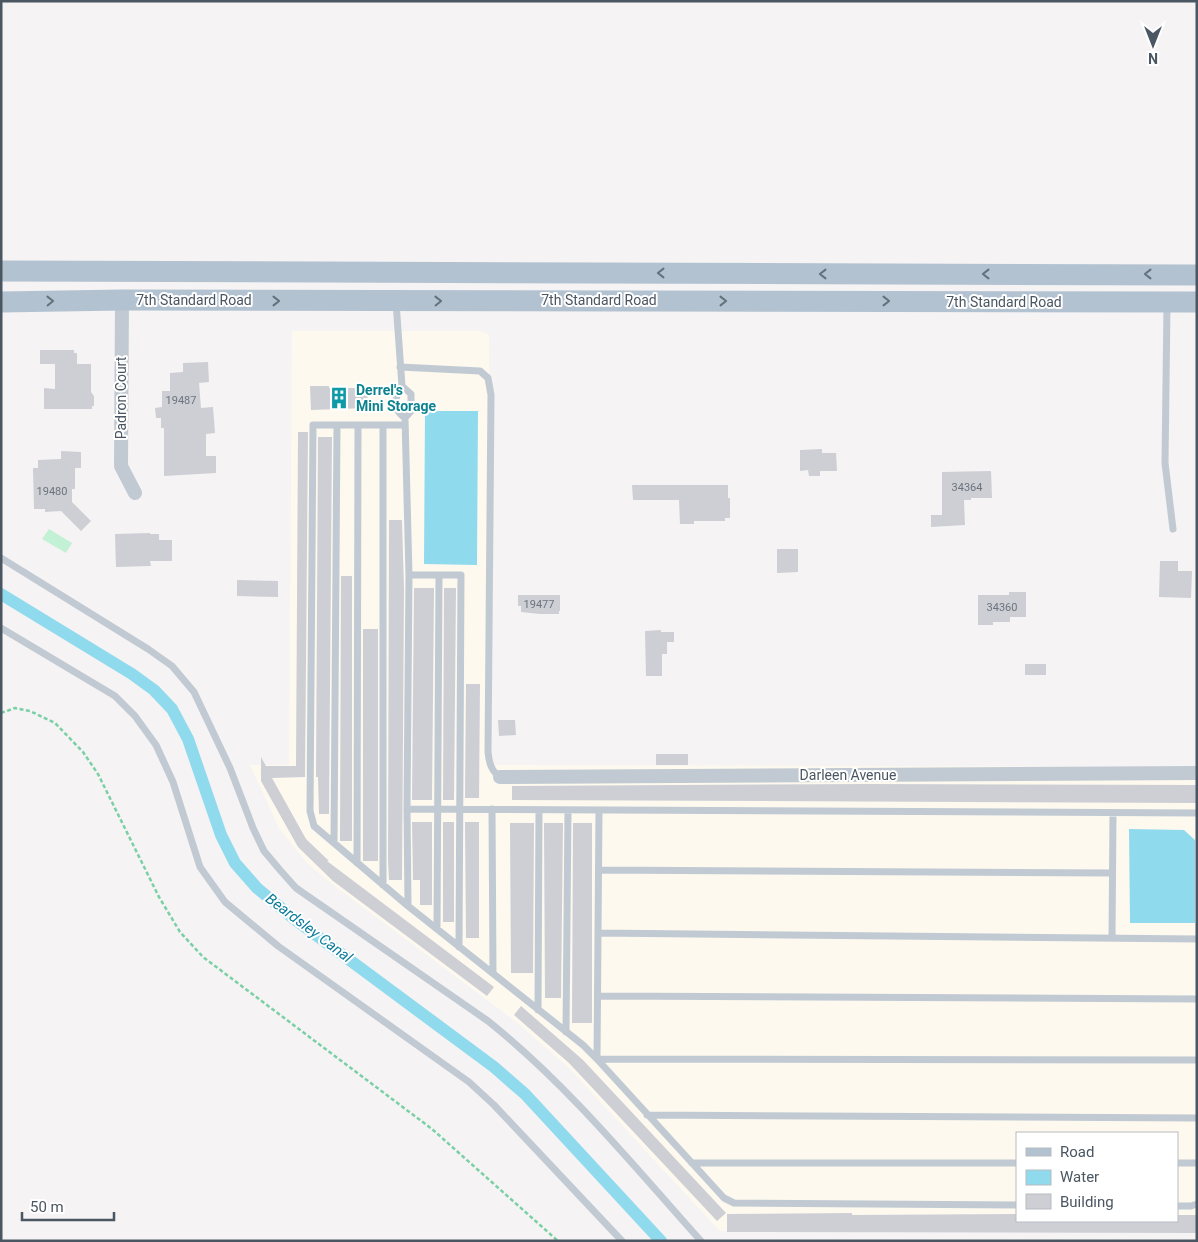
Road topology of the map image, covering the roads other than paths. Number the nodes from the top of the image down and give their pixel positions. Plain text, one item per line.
1 (1, 271) edge
2 (1197, 275) edge
3 (122, 300) junction
4 (396, 301) junction
5 (1, 302) edge
6 (1167, 302) junction
7 (1197, 302) edge
8 (400, 367) junction
9 (402, 386) junction
10 (405, 421) junction
11 (337, 425) junction
12 (358, 425) junction
13 (383, 425) junction
14 (135, 493) dead end
15 (1173, 529) dead end
16 (1, 558) edge
17 (409, 575) junction
18 (439, 575) junction
19 (1, 628) edge
20 (1197, 773) edge
21 (500, 777) joint
22 (407, 809) junction
23 (438, 809) junction
24 (460, 809) junction
25 (492, 809) junction
26 (538, 810) junction
27 (568, 810) junction
28 (599, 810) junction
29 (1112, 813) junction
30 (1197, 814) edge
31 (334, 843) junction
32 (358, 863) junction
33 (599, 870) junction
34 (1112, 873) junction
35 (384, 885) junction
36 (408, 906) junction
37 (437, 929) junction
38 (599, 933) junction
39 (1112, 938) junction
40 (1197, 939) edge
41 (459, 947) junction
42 (493, 974) junction
43 (598, 996) junction
44 (1197, 999) edge
45 (538, 1010) junction
46 (566, 1032) junction
47 (597, 1059) junction
48 (1197, 1060) edge
49 (648, 1115) junction
50 (1197, 1118) edge
51 (692, 1163) junction
52 (1016, 1163) edge
53 (1178, 1163) edge
54 (1197, 1163) edge
55 (1197, 1204) edge
56 (1016, 1205) edge
57 (1178, 1206) edge
58 (622, 1241) edge
59 (701, 1241) edge

2 -> 1 main road, 7th Standard Road
3 -> 4 main road, 7th Standard Road
5 -> 3 main road, 7th Standard Road
3 - 14 street, Padron Court
4 -> 6 main road, 7th Standard Road
4 - 8 lane
6 - 7 main road, 7th Standard Road
6 - 15 lane
8 - 9 lane
8 - 21 lane
9 - 10 lane
9 - 10 lane
10 - 13 lane
10 - 17 lane
11 - 12 lane
11 - 31 lane
11 - 31 lane
12 - 13 lane
12 - 32 lane
13 - 35 lane
16 - 59 lane
17 - 18 lane
17 - 22 lane
18 - 23 lane
18 - 24 lane
19 - 58 lane
20 - 21 street, Darleen Avenue
22 - 23 lane
22 - 36 lane
23 - 24 lane
23 - 37 lane
24 - 25 lane
24 - 41 lane
25 - 26 lane
25 - 42 lane
26 - 27 lane
26 - 45 lane
27 - 28 lane
27 - 46 lane
28 - 29 lane
28 - 33 lane
29 - 30 lane
29 - 34 lane
31 - 32 lane
32 - 35 lane
33 - 34 lane
33 - 38 lane
34 - 39 lane
35 - 36 lane
36 - 37 lane
37 - 41 lane
38 - 39 lane
38 - 43 lane
39 - 40 lane
41 - 42 lane
42 - 45 lane
43 - 44 lane
43 - 47 lane
45 - 46 lane
46 - 47 lane
47 - 48 lane
47 - 49 lane
49 - 50 lane
49 - 51 lane
51 - 52 lane
51 - 56 lane
53 - 54 lane
55 - 57 lane

